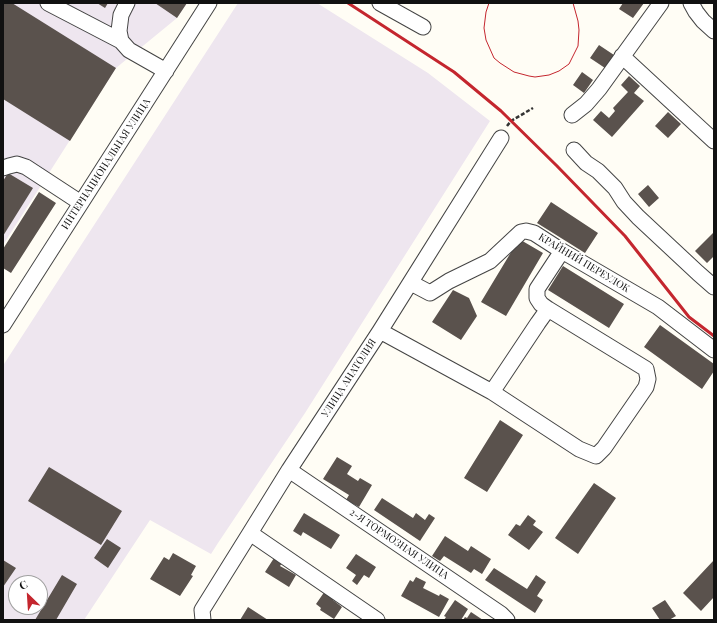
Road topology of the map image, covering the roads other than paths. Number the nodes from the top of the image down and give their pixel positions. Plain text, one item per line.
1 (48, 3) edge
2 (127, 3) edge
3 (209, 3) edge
4 (380, 3) edge
5 (661, 3) edge
6 (691, 3) edge
7 (423, 27) dead end
8 (714, 31) edge
9 (121, 41) junction
10 (622, 56) junction
11 (166, 71) junction
12 (572, 115) dead end
13 (502, 133) road end
14 (714, 141) edge
15 (574, 150) dead end
16 (3, 168) edge
17 (81, 203) junction
18 (562, 251) junction
19 (411, 283) junction
20 (714, 287) edge
21 (548, 309) junction
22 (3, 325) edge
23 (380, 331) junction
24 (714, 350) edge
25 (492, 392) junction
26 (289, 470) junction
27 (250, 533) junction
28 (203, 620) edge
29 (377, 620) edge
30 (507, 620) edge

1 - 9 street
2 - 9 street
3 - 11 street, ИНТЕРНАЦИОНАЛЬНАЯ УЛИЦА
4 - 7 street
5 - 10 street
6 - 8 street
9 - 11 street
10 - 12 street
10 - 14 street
11 - 17 street, ИНТЕРНАЦИОНАЛЬНАЯ УЛИЦА
13 - 19 street, УЛИЦА АНАТОЛИЯ
15 - 20 street
16 - 17 street
17 - 22 street, ИНТЕРНАЦИОНАЛЬНАЯ УЛИЦА
18 - 19 street, КРАЙНИЙ ПЕРЕУЛОК
18 - 21 street
18 - 24 street, КРАЙНИЙ ПЕРЕУЛОК
19 - 23 street, УЛИЦА АНАТОЛИЯ
21 - 25 street
21 - 25 street
23 - 25 street
23 - 26 street, УЛИЦА АНАТОЛИЯ
26 - 27 street, УЛИЦА АНАТОЛИЯ
26 - 30 street, 2-Я ТОРМОЗНАЯ УЛИЦА
27 - 28 street, УЛИЦА АНАТОЛИЯ
27 - 29 street

